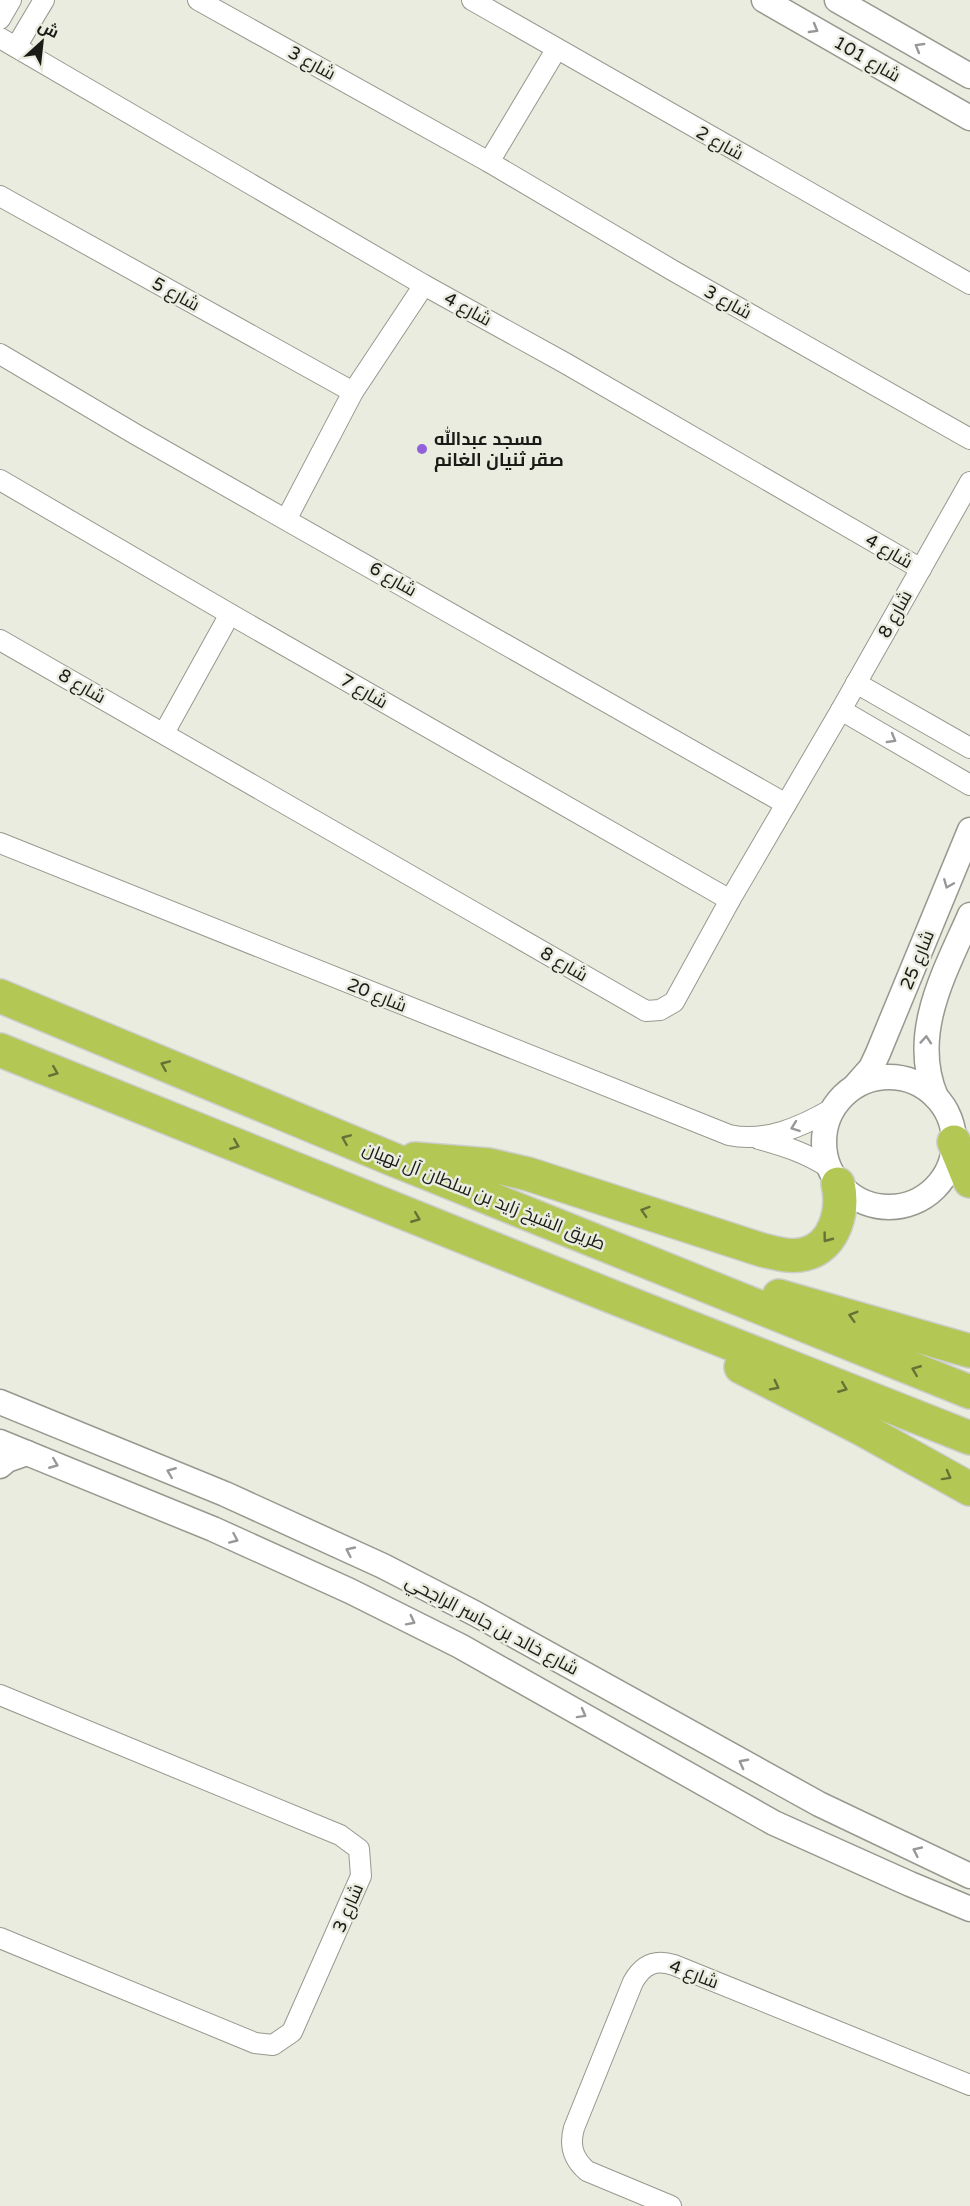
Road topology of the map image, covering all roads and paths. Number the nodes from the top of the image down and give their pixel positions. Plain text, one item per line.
1 (11, 0) edge
2 (44, 0) edge
3 (198, 0) edge
4 (472, 0) edge
5 (764, 0) edge
6 (837, 0) edge
7 (0, 19) edge
8 (8, 42) edge
9 (556, 50) junction
10 (970, 76) edge
11 (970, 118) edge
12 (489, 162) junction
13 (0, 196) edge
14 (970, 284) edge
15 (424, 285) junction
16 (0, 354) edge
17 (353, 392) junction
18 (970, 439) edge
19 (0, 480) edge
20 (970, 482) edge
21 (287, 518) junction
22 (921, 569) junction
23 (230, 614) junction
24 (0, 640) edge
25 (856, 683) junction
26 (841, 710) junction
27 (164, 733) junction
28 (970, 748) edge
29 (970, 785) edge
30 (786, 804) junction
31 (970, 830) edge
32 (0, 843) edge
33 (730, 900) junction
34 (970, 915) edge
35 (0, 996) edge
36 (0, 1050) edge
37 (856, 1085) junction
38 (936, 1097) junction
39 (832, 1109) junction
40 (756, 1138) junction
41 (954, 1142) junction
42 (392, 1158) junction
43 (834, 1176) junction
44 (970, 1181) edge
45 (630, 1255) junction
46 (613, 1297) junction
47 (970, 1351) edge
48 (970, 1392) edge
49 (0, 1402) edge
50 (970, 1438) edge
51 (0, 1442) edge
52 (27, 1453) junction
53 (0, 1466) edge
54 (970, 1489) edge
55 (383, 1566) junction
56 (350, 1591) junction
57 (476, 1614) junction
58 (460, 1646) junction
59 (0, 1695) edge
60 (819, 1804) junction
61 (807, 1838) junction
62 (970, 1876) edge
63 (970, 1909) edge
64 (0, 1938) edge
65 (970, 2085) edge
66 (671, 2206) edge

1 - 7 street
2 - 8 street, شارع 4
3 - 12 street, شارع 3
4 - 9 street, شارع 2
5 -> 11 street, شارع 101
10 -> 6 street, شارع 101
8 - 15 street, شارع 4
9 - 12 street
9 - 14 street, شارع 2
12 - 18 street, شارع 3
13 - 17 street, شارع 5
15 - 17 street
15 - 22 street, شارع 4
16 - 21 street, شارع 6
17 - 21 street
19 - 23 street, شارع 7
20 - 22 street, شارع 8
21 - 30 street, شارع 6
22 - 25 street, شارع 8
23 - 27 street
23 - 33 street, شارع 7
24 - 27 street, شارع 8
25 - 26 street, شارع 8
25 - 28 street
26 -> 29 street
26 - 30 street, شارع 8
27 - 33 street, شارع 8
30 - 33 street, شارع 8
31 -> 37 street, شارع 25
32 - 40 street, شارع 20
38 -> 34 street, شارع 25
42 -> 35 highway, طريق الشيخ زايد بن سلطان آل نهيان
36 -> 46 highway
37 - 38 street
37 - 39 street
38 - 41 street
39 -> 40 street, شارع 20
39 - 43 street
40 - 43 street, شارع 20
41 - 43 street
41 - 44 highway
43 -> 42 highway
42 - 45 highway, طريق الشيخ زايد بن سلطان آل نهيان
47 -> 45 highway
48 -> 45 highway, طريق الشيخ زايد بن سلطان آل نهيان
46 -> 50 highway
46 -> 54 highway
55 -> 49 street, شارع خالد بن جاسر الراجحي
51 - 52 street, شارع خالد بن جاسر الراجحي
52 - 53 street
52 -> 56 street, شارع خالد بن جاسر الراجحي
55 - 56 street
55 - 57 street, شارع خالد بن جاسر الراجحي
56 -> 58 street, شارع خالد بن جاسر الراجحي
57 - 58 street
60 -> 57 street, شارع خالد بن جاسر الراجحي
58 -> 61 street, شارع خالد بن جاسر الراجحي
59 - 64 street, شارع 3
60 - 61 street
62 -> 60 street, شارع خالد بن جاسر الراجحي
61 - 63 street, شارع خالد بن جاسر الراجحي
65 - 66 street, شارع 4

